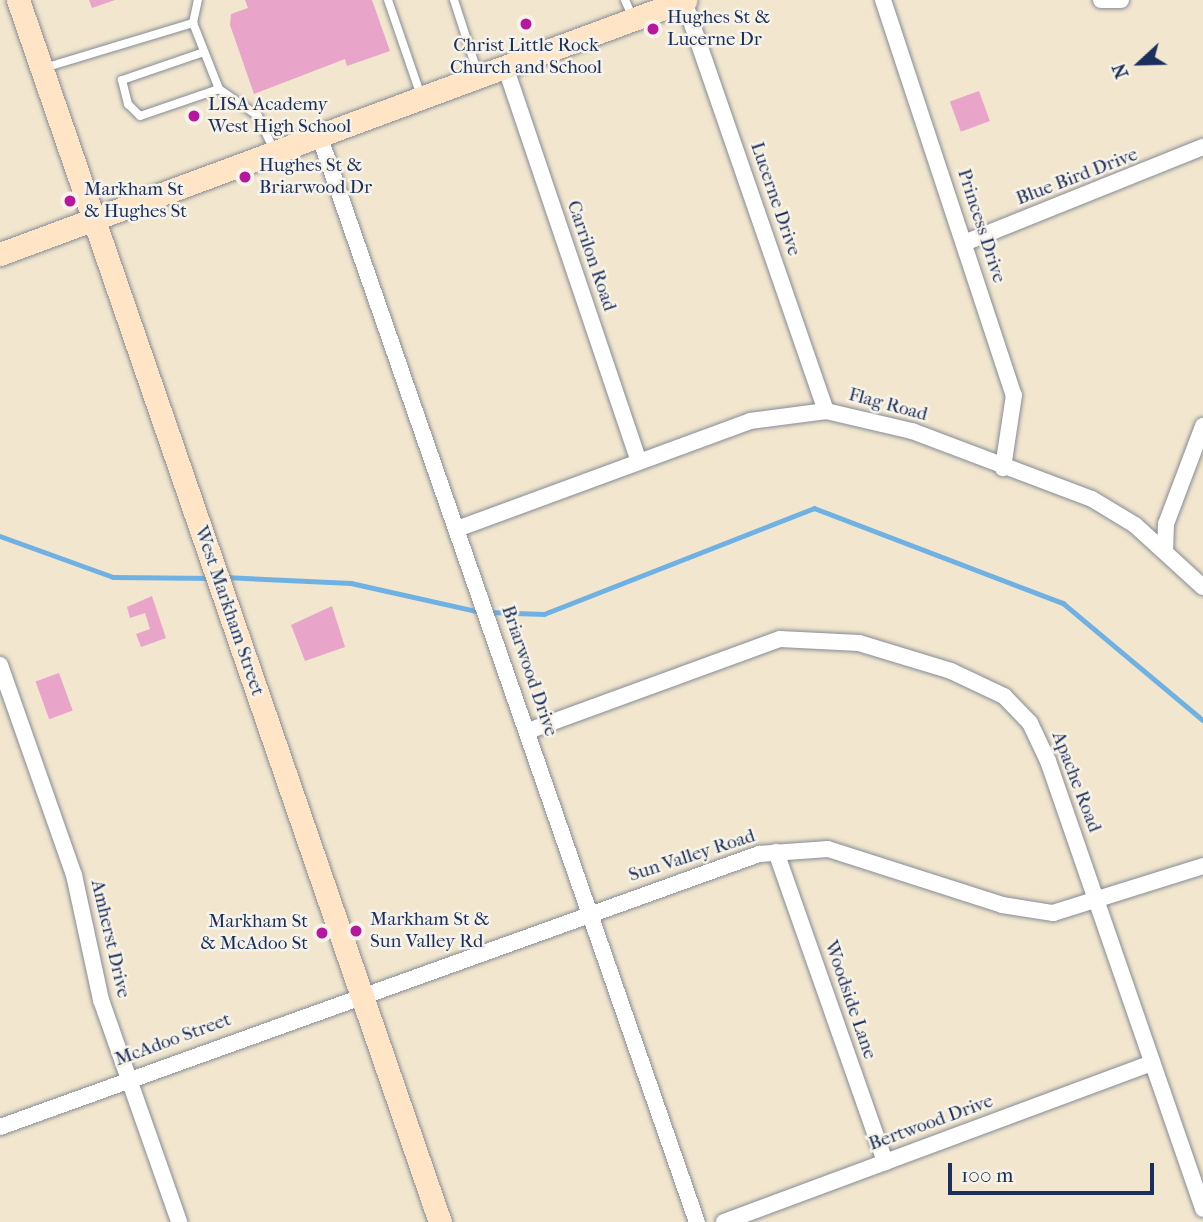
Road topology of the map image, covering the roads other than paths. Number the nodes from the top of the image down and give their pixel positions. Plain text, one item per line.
1 (18, 0) edge
2 (198, 0) edge
3 (388, 0) edge
4 (454, 0) edge
5 (684, 0) edge
6 (883, 0) edge
7 (1101, 0) edge
8 (1121, 0) edge
9 (629, 10) edge
10 (193, 23) junction
11 (204, 52) junction
12 (505, 66) junction
13 (41, 69) junction
14 (478, 76) junction
15 (219, 89) junction
16 (421, 96) junction
17 (319, 135) junction
18 (1203, 147) edge
19 (274, 151) junction
20 (93, 219) junction
21 (964, 243) junction
22 (0, 254) edge
23 (826, 411) junction
24 (1203, 426) edge
25 (638, 460) junction
26 (1003, 468) junction
27 (457, 528) junction
28 (1166, 552) junction
29 (1203, 587) edge
30 (0, 665) edge
31 (528, 731) junction
32 (776, 852) junction
33 (1203, 866) edge
34 (1099, 903) junction
35 (591, 913) junction
36 (361, 994) junction
37 (1152, 1063) junction
38 (130, 1078) junction
39 (0, 1127) edge
40 (885, 1162) junction
41 (1203, 1209) edge
42 (179, 1222) edge
43 (440, 1222) edge
44 (697, 1222) edge
45 (724, 1222) edge

1 - 13 main road, West Markham Street
2 - 10 lane
3 - 16 lane
4 - 14 lane
5 - 9 main road
5 - 23 street, Lucerne Drive
6 - 21 street, Princess Drive
7 - 8 street
9 - 12 main road
10 - 11 lane
10 - 13 lane
11 - 15 lane
11 - 15 lane
12 - 14 main road
12 - 25 street, Carrilon Road
13 - 20 main road, West Markham Street
14 - 16 main road
15 - 19 lane
16 - 17 main road
17 - 19 main road
17 - 27 street, Briarwood Drive
18 - 21 street, Blue Bird Drive
19 - 20 main road
20 - 22 main road
20 - 36 main road, West Markham Street
21 - 26 street, Princess Drive
23 - 25 street, Flag Road
23 - 26 street, Flag Road
24 - 28 street
25 - 27 street, Flag Road
26 - 28 street, Flag Road
27 - 31 street, Briarwood Drive
28 - 29 street, Flag Road
30 - 38 street, Amherst Drive
31 - 34 street, Apache Road
31 - 35 street, Briarwood Drive
32 - 34 street, Sun Valley Road
32 - 35 street, Sun Valley Road
32 - 40 street, Woodside Lane
33 - 34 street, Sun Valley Road
34 - 37 street, Apache Road
35 - 36 street, Sun Valley Road
35 - 44 street, Briarwood Drive
36 - 38 street, McAdoo Street
36 - 43 main road, West Markham Street
37 - 40 street, Bertwood Drive
37 - 41 street, Apache Road
38 - 39 street, McAdoo Street
38 - 42 street, Amherst Drive
40 - 45 street, Bertwood Drive

